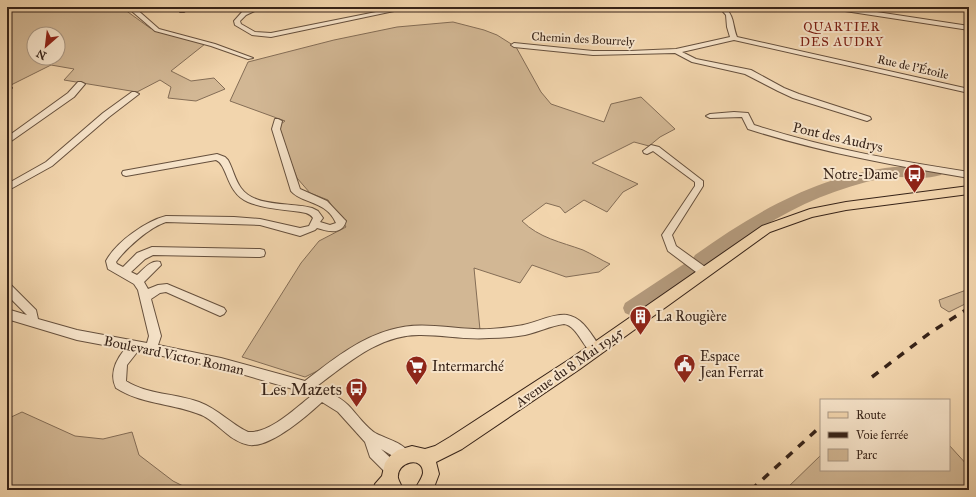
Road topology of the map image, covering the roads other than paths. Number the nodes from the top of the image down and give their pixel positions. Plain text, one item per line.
1 (130, 7) edge
2 (188, 7) edge
3 (260, 7) edge
4 (410, 7) edge
5 (722, 7) edge
6 (832, 7) edge
7 (865, 9) edge
8 (182, 11) dead end
9 (969, 28) edge
10 (734, 38) junction
11 (514, 45) dead end
12 (676, 51) junction
13 (250, 58) dead end
14 (81, 84) dead end
15 (969, 91) edge
16 (135, 94) dead end
17 (710, 116) dead end
18 (867, 119) dead end
19 (278, 121) dead end
20 (7, 141) edge
21 (647, 151) dead end
22 (126, 173) dead end
23 (969, 175) edge
24 (7, 188) edge
25 (968, 191) edge
26 (315, 224) junction
27 (260, 253) dead end
28 (156, 265) dead end
29 (704, 272) junction
30 (124, 273) junction
31 (138, 281) junction
32 (7, 288) edge
33 (145, 297) junction
34 (220, 311) dead end
35 (7, 314) edge
36 (28, 321) junction
37 (135, 346) junction
38 (151, 348) junction
39 (594, 349) junction
40 (306, 387) junction
41 (322, 394) junction
42 (371, 438) junction
43 (456, 443) junction
44 (403, 456) junction
45 (424, 458) junction
46 (431, 473) junction
47 (390, 482) edge
48 (423, 490) edge

1 - 13 street
2 - 8 street
3 - 4 street
5 - 10 street
6 - 7 street
7 - 9 street
10 - 12 street, Chemin des Bourrely
10 - 15 street, Rue de l'Étoile
11 - 12 street, Chemin des Bourrely
12 - 18 street
14 - 20 street
16 - 24 street
17 - 23 street, Pont des Audrys
19 - 26 street
21 - 29 street
22 - 26 street
25 - 29 main road, Avenue du 8 Mai 1945
26 - 30 street
27 - 30 street
28 - 31 street
29 - 39 main road, Avenue du 8 Mai 1945
30 - 31 street
31 - 33 street
32 - 36 street
33 - 34 street
33 - 38 street
35 - 36 street, Boulevard Victor Roman
36 - 37 street, Boulevard Victor Roman
37 - 38 street, Boulevard Victor Roman
37 - 41 street
38 - 40 street, Boulevard Victor Roman
39 - 40 street
39 - 43 main road, Avenue du 8 Mai 1945
40 - 41 street, Boulevard Victor Roman
41 - 42 street, Boulevard Victor Roman
42 - 44 street, Boulevard Victor Roman
42 - 47 street, Boulevard Victor Roman
43 - 45 main road, Avenue du 8 Mai 1945
43 - 46 main road, Avenue du 8 Mai 1945
44 - 45 main road
44 - 47 main road
45 - 46 main road
46 - 48 main road, Avenue du 8 Mai 1945

